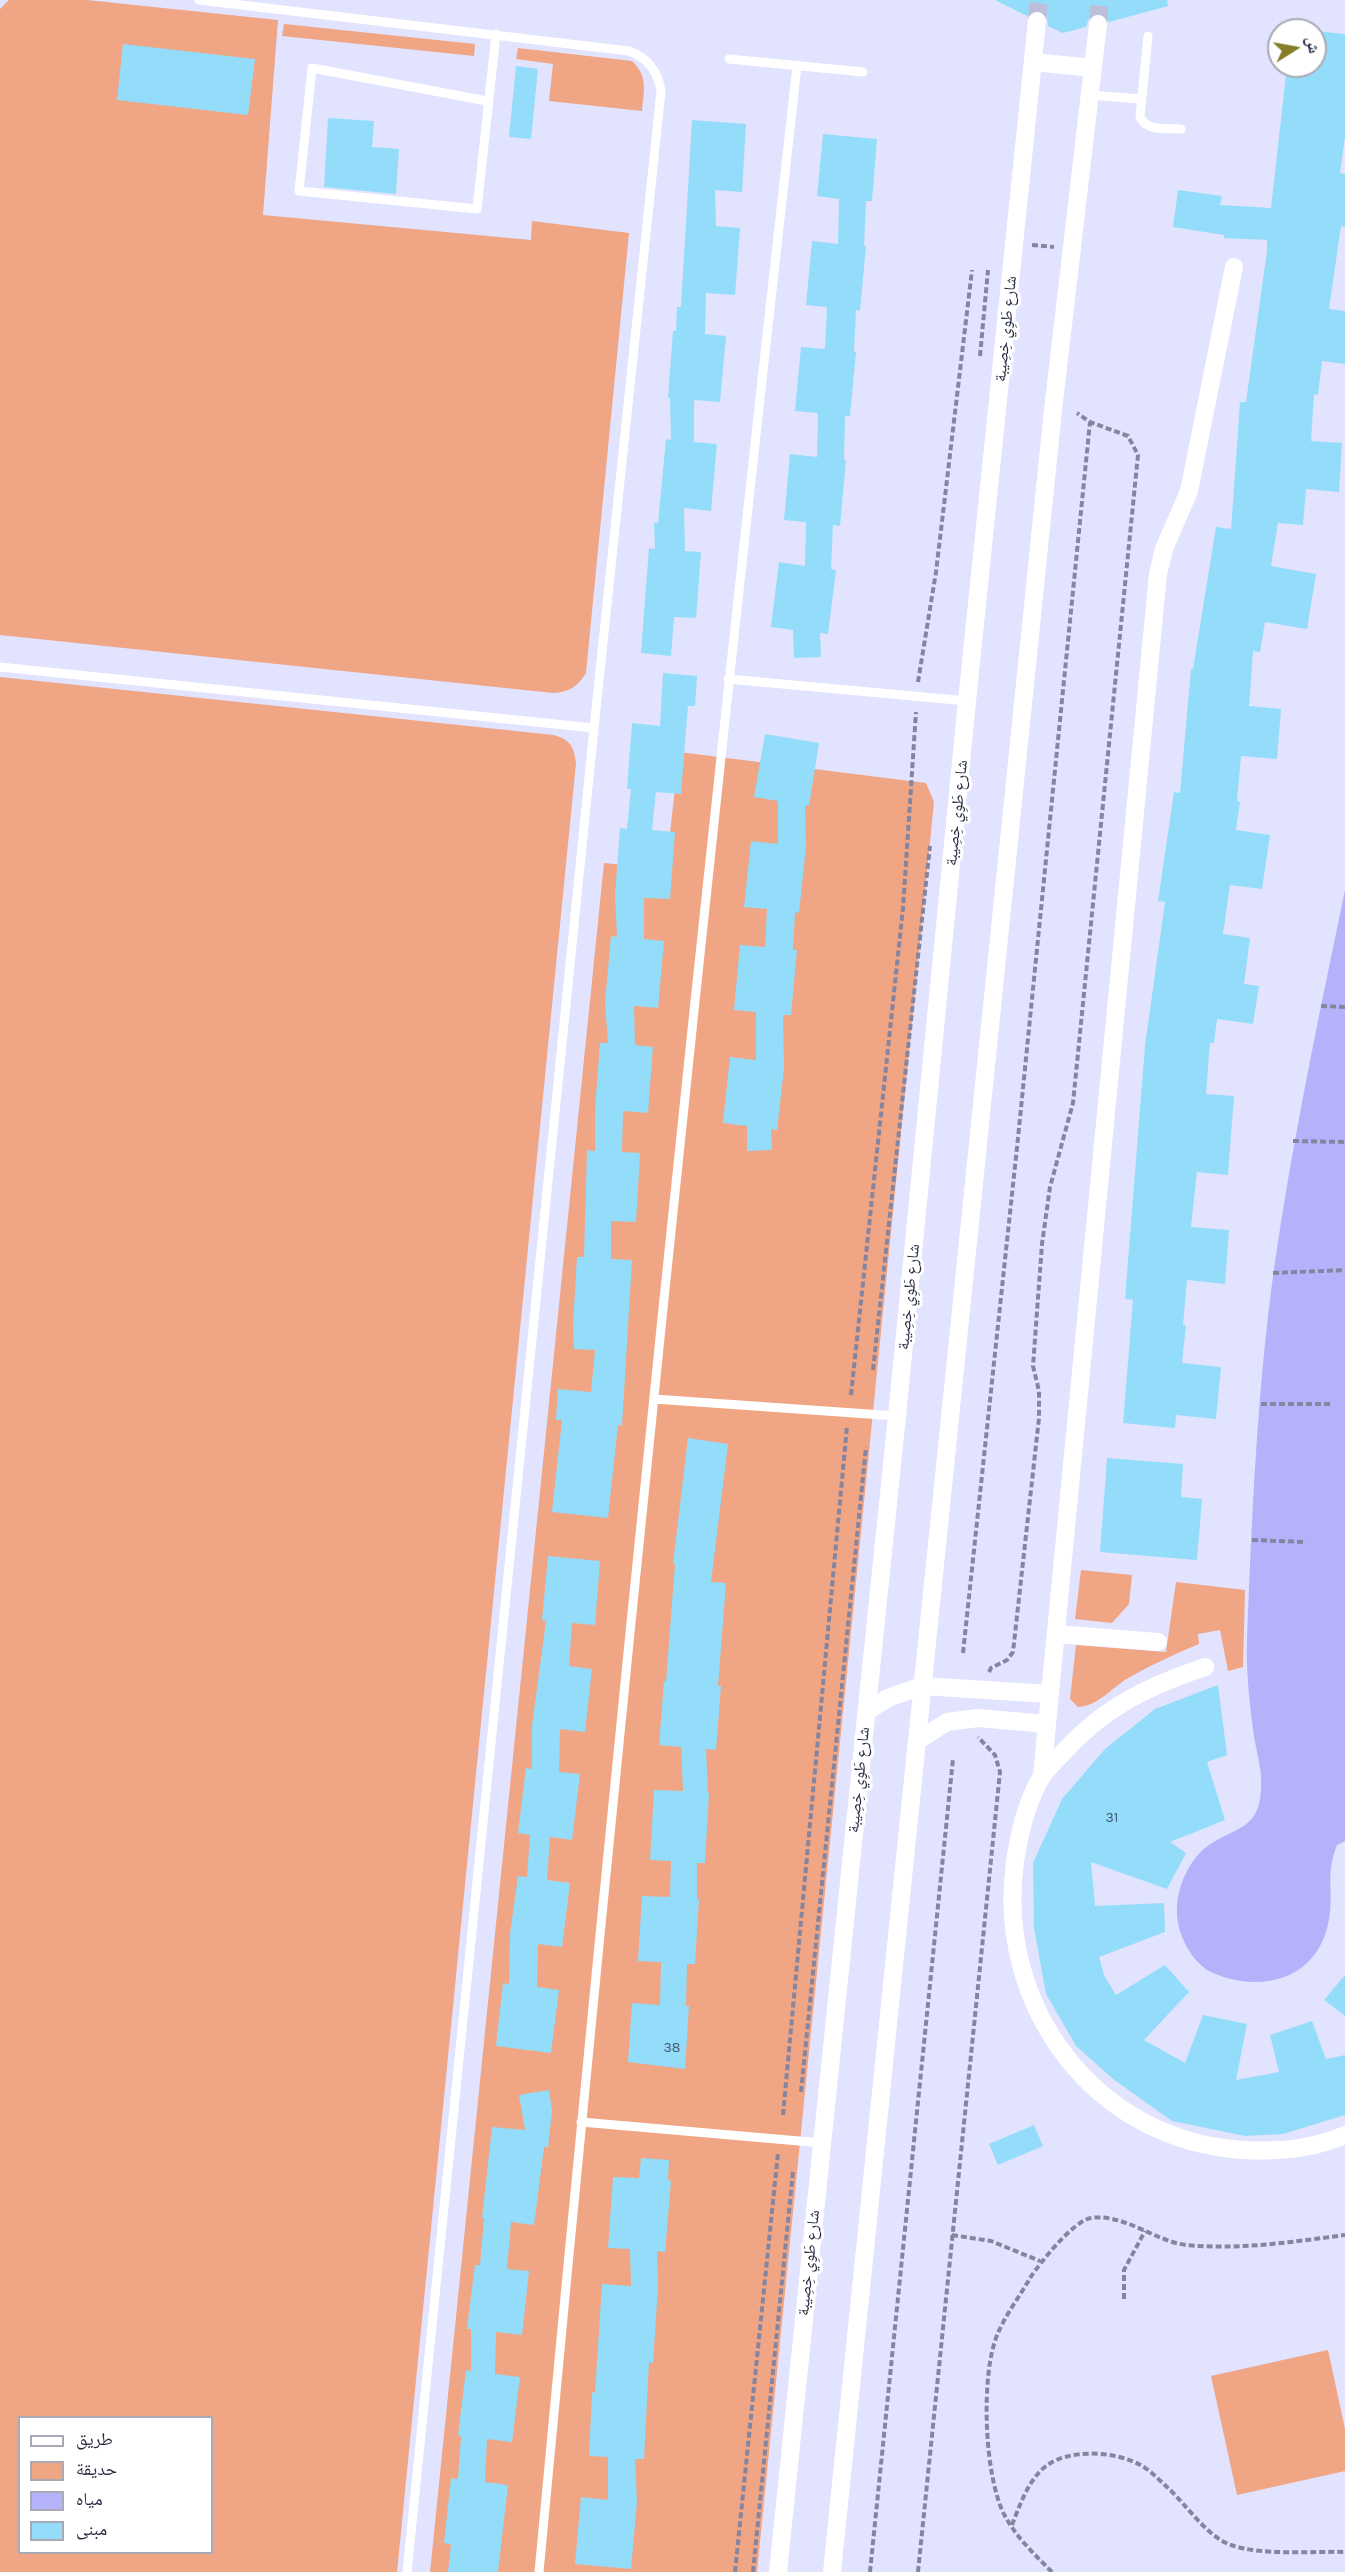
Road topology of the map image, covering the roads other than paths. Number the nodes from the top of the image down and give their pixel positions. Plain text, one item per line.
1 (199, 0) edge
2 (1037, 21) tunnel mouth
3 (1098, 24) tunnel mouth
4 (496, 34) junction
5 (1148, 36) dead end
6 (729, 59) dead end
7 (1034, 62) junction
8 (797, 66) junction
9 (1093, 68) junction
10 (863, 72) dead end
11 (1090, 95) junction
12 (1141, 99) junction
13 (487, 101) junction
14 (1181, 129) dead end
15 (1234, 267) dead end
16 (0, 667) edge
17 (728, 679) junction
18 (967, 701) junction
19 (594, 728) junction
20 (654, 1399) junction
21 (897, 1416) junction
22 (1056, 1634) junction
23 (1158, 1642) dead end
24 (1205, 1667) dead end
25 (922, 1686) junction
26 (1049, 1694) junction
27 (867, 1711) junction
28 (1047, 1724) junction
29 (916, 1742) junction
30 (1042, 1776) junction
31 (581, 2122) junction
32 (1345, 2135) edge
33 (822, 2143) junction
34 (408, 2572) edge
35 (539, 2572) edge
36 (777, 2572) edge
37 (832, 2572) edge

1 - 4 lane
2 - 7 street, شارع طَوِي خِصِيبة
3 - 9 street
4 - 13 lane
4 - 19 lane
5 - 12 lane
6 - 8 lane
7 - 9 street
7 - 18 street, شارع طَوِي خِصِيبة
8 - 10 lane
8 - 17 lane
9 - 11 street
11 - 12 lane
11 - 25 street
12 - 14 lane
13 - 13 lane
15 - 22 street
16 - 19 lane
17 - 18 lane
17 - 20 lane
18 - 21 street, شارع طَوِي خِصِيبة
19 - 34 lane
20 - 21 lane
20 - 31 lane
21 - 27 street, شارع طَوِي خِصِيبة
22 - 23 street
22 - 26 street
24 - 30 street
25 - 26 street
25 - 27 street
25 - 29 street
26 - 28 street
27 - 33 street, شارع طَوِي خِصِيبة
28 - 29 street
28 - 30 street
29 - 37 street
30 - 32 street
31 - 33 lane
31 - 35 lane
33 - 36 street, شارع طَوِي خِصِيبة

